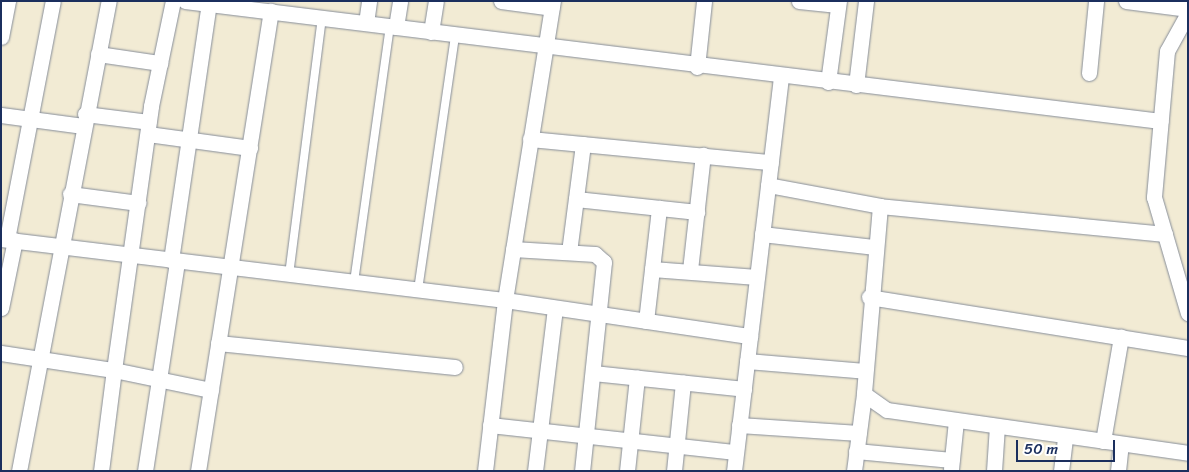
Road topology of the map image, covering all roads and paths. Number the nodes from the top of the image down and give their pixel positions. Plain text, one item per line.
1 (53, 1) edge
2 (109, 1) edge
3 (173, 1) edge
4 (185, 1) edge
5 (369, 1) edge
6 (400, 1) edge
7 (436, 1) edge
8 (501, 1) edge
9 (704, 1) edge
10 (799, 1) edge
11 (866, 1) edge
12 (1096, 1) edge
13 (1126, 1) edge
14 (839, 3) edge
15 (209, 4) junction
16 (552, 5) edge
17 (262, 7) edge
18 (1188, 9) edge
19 (5, 10) edge
20 (1188, 13) edge
21 (322, 17) junction
22 (366, 23) junction
23 (393, 27) junction
24 (431, 32) junction
25 (455, 35) junction
26 (1, 37) edge
27 (544, 46) junction
28 (98, 54) junction
29 (160, 63) junction
30 (697, 66) junction
31 (1089, 73) dead end
32 (782, 77) junction
33 (828, 82) junction
34 (856, 86) junction
35 (1, 115) edge
36 (29, 119) junction
37 (84, 120) junction
38 (1161, 121) junction
39 (148, 128) junction
40 (530, 139) junction
41 (187, 141) junction
42 (583, 144) junction
43 (250, 148) junction
44 (703, 155) junction
45 (771, 162) junction
46 (768, 185) junction
47 (70, 194) junction
48 (576, 199) junction
49 (138, 203) junction
50 (880, 206) junction
51 (659, 208) junction
52 (697, 212) junction
53 (762, 234) junction
54 (1165, 234) junction
55 (8, 239) edge
56 (60, 246) junction
57 (875, 247) junction
58 (513, 249) junction
59 (568, 252) junction
60 (132, 255) junction
61 (174, 261) junction
62 (230, 268) junction
63 (652, 268) junction
64 (690, 270) junction
65 (289, 275) junction
66 (757, 277) junction
67 (354, 282) junction
68 (418, 290) junction
69 (869, 297) junction
70 (505, 300) junction
71 (1, 308) edge
72 (555, 308) junction
73 (599, 314) junction
74 (1188, 314) edge
75 (646, 321) junction
76 (750, 336) junction
77 (1121, 337) junction
78 (218, 343) junction
79 (1188, 348) edge
80 (1, 354) edge
81 (41, 359) junction
82 (747, 361) junction
83 (454, 367) dead end
84 (114, 370) junction
85 (865, 371) junction
86 (593, 373) junction
87 (637, 378) junction
88 (158, 379) junction
89 (683, 382) junction
90 (744, 389) junction
91 (211, 390) junction
92 (864, 394) junction
93 (956, 421) junction
94 (490, 425) junction
95 (739, 425) junction
96 (997, 426) junction
97 (540, 431) junction
98 (859, 433) junction
99 (1065, 436) junction
100 (586, 437) junction
101 (1103, 441) junction
102 (630, 442) junction
103 (1121, 444) junction
104 (676, 446) junction
105 (856, 451) junction
106 (736, 452) junction
107 (1188, 453) edge
108 (952, 466) edge
109 (19, 471) edge
110 (101, 471) edge
111 (145, 471) edge
112 (198, 471) edge
113 (485, 471) edge
114 (535, 471) edge
115 (582, 471) edge
116 (627, 471) edge
117 (674, 471) edge
118 (734, 471) edge
119 (854, 471) edge
120 (994, 471) edge
121 (1061, 471) edge
122 (1118, 471) edge

1 - 36 street
2 - 28 street
3 - 29 street
4 - 15 street
5 - 22 street
6 - 23 street
7 - 24 street
8 - 16 street
9 - 30 street
10 - 14 street
11 - 34 street
12 - 31 street
13 - 18 street
14 - 33 street
15 - 17 street
15 - 41 street
16 - 27 street
17 - 21 street
17 - 43 street
19 - 26 street
20 - 38 street
21 - 22 street
21 - 65 lane
22 - 23 street
23 - 24 street
23 - 67 lane
24 - 25 street
25 - 27 street
25 - 68 lane
27 - 30 street
27 - 40 street
28 - 29 street
28 - 37 street
29 - 39 street
30 - 32 street
32 - 33 street
32 - 45 street
33 - 34 street
34 - 38 street
35 - 36 street
36 - 37 street
36 - 55 street
37 - 39 street
37 - 47 street
38 - 54 street
39 - 41 street
39 - 49 street
40 - 42 street
40 - 58 street
41 - 43 street
41 - 61 street
42 - 44 street
42 - 48 street
43 - 62 street
44 - 45 street
44 - 52 street
45 - 46 street
46 - 50 street
46 - 53 street
47 - 49 street
47 - 56 street
48 - 51 street
48 - 59 street
49 - 60 street
50 - 54 street
50 - 57 street
51 - 52 street
51 - 63 street
52 - 64 street
53 - 57 street
53 - 66 street
54 - 74 street
55 - 56 street
55 - 71 street
56 - 60 street
56 - 81 street
57 - 69 street
58 - 59 street
58 - 70 street
59 - 73 street
60 - 61 street
60 - 84 street
61 - 62 street
61 - 88 street
62 - 65 street
62 - 78 street
63 - 64 street
63 - 75 street
64 - 66 street
65 - 67 street
66 - 76 street
67 - 68 street
68 - 70 street
69 - 77 street
69 - 85 street
70 - 72 street
70 - 94 street
72 - 73 street
72 - 97 street
73 - 75 street
73 - 86 street
75 - 76 street
76 - 82 street
77 - 79 street
77 - 101 street
78 - 83 street
78 - 91 street
80 - 81 street
81 - 84 street
81 - 109 street
82 - 85 street
82 - 90 street
84 - 88 street
84 - 110 street
85 - 92 street
86 - 87 street
86 - 100 street
87 - 89 street
87 - 102 street
88 - 91 street
88 - 111 street
89 - 90 street
89 - 104 street
90 - 95 street
91 - 112 street
92 - 93 street
92 - 98 street
93 - 96 street
93 - 108 street
94 - 97 street
94 - 113 street
95 - 98 street
95 - 106 street
96 - 99 street
96 - 120 street
97 - 100 street
97 - 114 street
98 - 105 street
99 - 101 street
99 - 121 street
100 - 102 street
100 - 115 street
101 - 103 street
102 - 104 street
102 - 116 street
103 - 107 street
103 - 122 street
104 - 106 street
104 - 117 street
105 - 108 street
105 - 119 street
106 - 118 street

